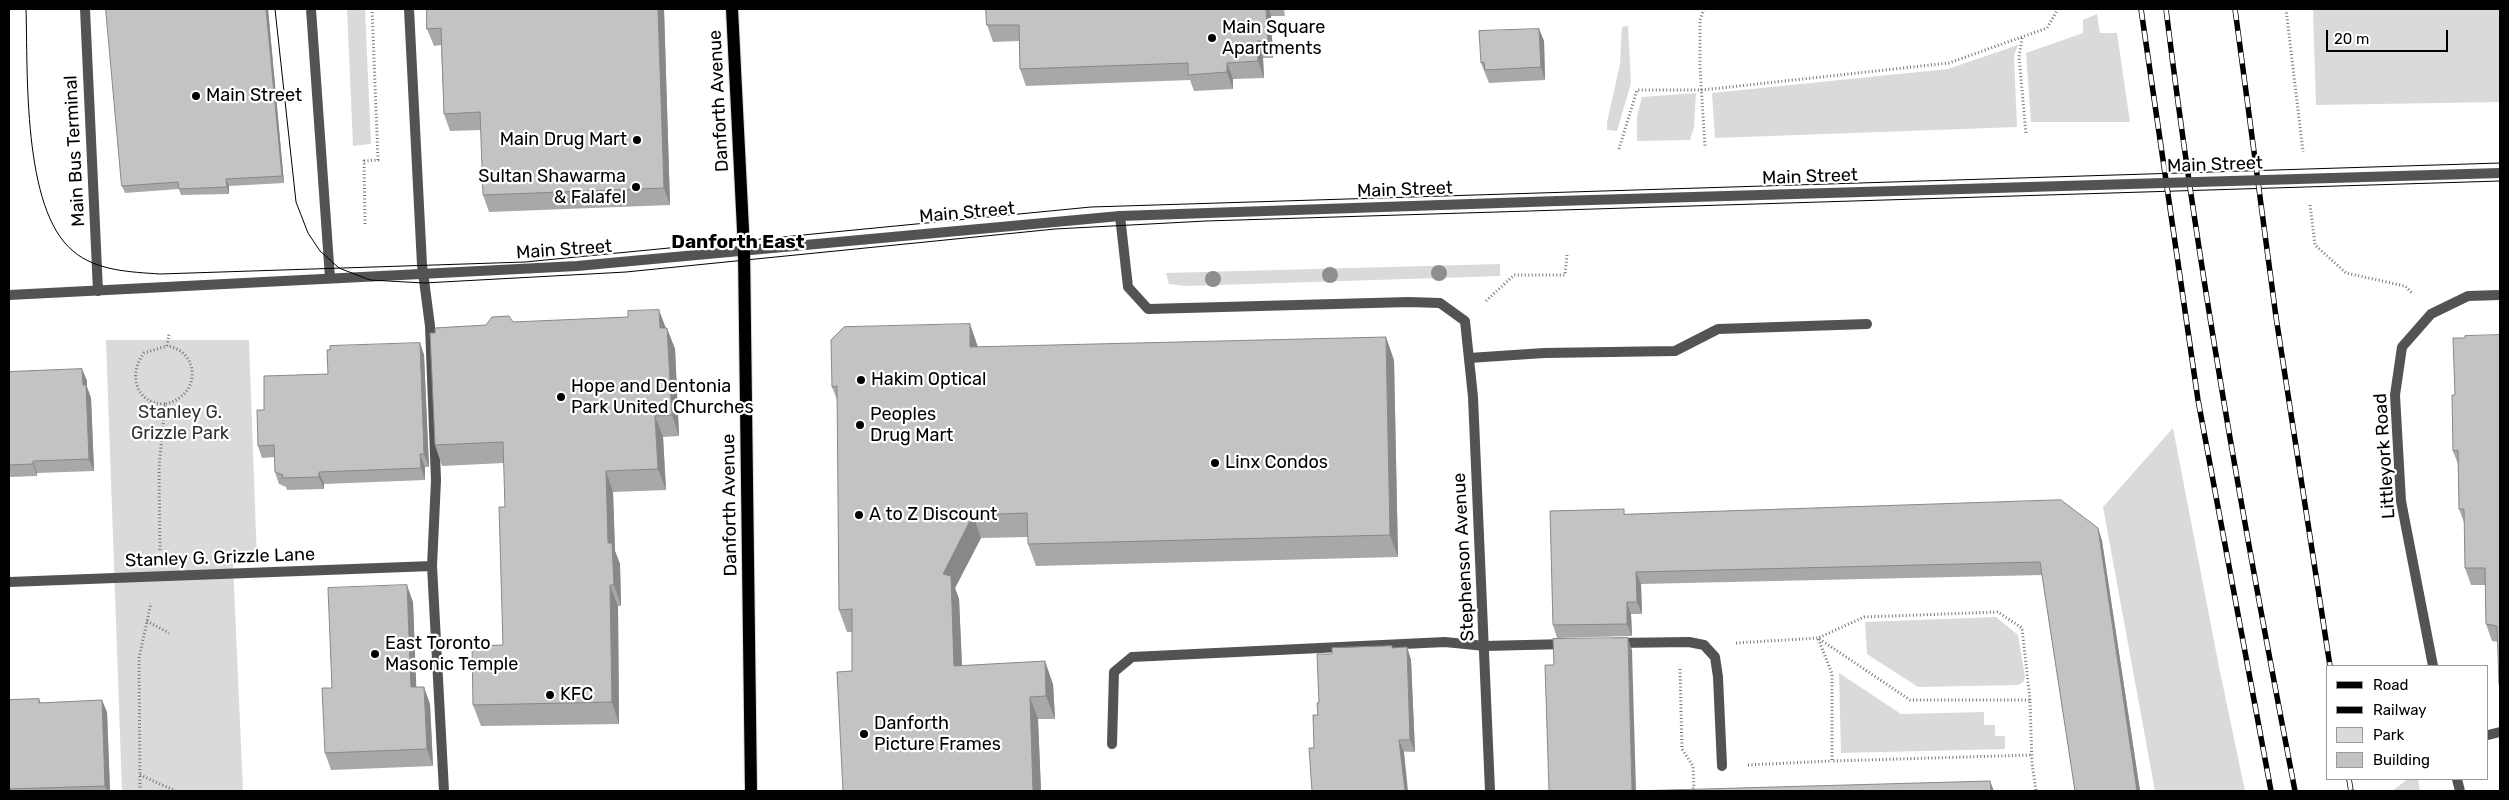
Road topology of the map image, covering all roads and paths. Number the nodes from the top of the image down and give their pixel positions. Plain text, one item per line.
1 (85, 9) edge
2 (310, 9) edge
3 (372, 9) edge
4 (409, 9) edge
5 (732, 9) edge
6 (1704, 9) edge
7 (2058, 9) edge
8 (2022, 38) junction
9 (1702, 90) junction
10 (2026, 134) dead end
11 (1705, 146) dead end
12 (1619, 149) dead end
13 (2500, 173) edge
14 (1120, 216) junction
15 (365, 224) dead end
16 (744, 250) junction
17 (1567, 254) dead end
18 (423, 274) junction
19 (330, 278) junction
20 (98, 291) junction
21 (9, 295) edge
22 (2500, 295) edge
23 (1486, 301) dead end
24 (1868, 324) dead end
25 (169, 334) dead end
26 (1469, 358) junction
27 (165, 404) dead end
28 (432, 566) junction
29 (9, 582) edge
30 (147, 621) dead end
31 (169, 632) dead end
32 (1818, 638) junction
33 (1601, 643) edge
34 (1582, 644) edge
35 (1704, 645) junction
36 (1485, 646) junction
37 (2433, 665) edge
38 (1670, 669) dead end
39 (2030, 700) junction
40 (1112, 744) dead end
41 (2032, 755) junction
42 (1832, 761) junction
43 (1693, 766) junction
44 (1722, 766) junction
45 (140, 775) dead end
46 (176, 791) edge
47 (444, 791) edge
48 (751, 791) edge
49 (1490, 791) edge
50 (1691, 791) edge
51 (2036, 791) edge

1 - 20 street, Main Bus Terminal
2 - 19 street
3 - 15 path
4 - 18 street
5 - 16 main road, Danforth Avenue
6 - 9 path
7 - 8 path
8 - 9 path
8 - 10 path
9 - 11 path
9 - 12 path
13 - 14 street, Main Street, bridge
14 - 16 street, Main Street
14 - 26 street, Stephenson Avenue
16 - 18 street, Main Street
16 - 48 main road, Danforth Avenue
17 - 23 path
18 - 19 street, Main Street
18 - 28 street
19 - 20 street, Main Street
20 - 21 street, Main Street
22 - 37 street, Littleyork Road
24 - 26 street
25 - 27 path
26 - 36 street, Stephenson Avenue
28 - 29 street, Stanley G. Grizzle Lane
28 - 47 street
30 - 31 path
32 - 35 path
32 - 39 path
32 - 39 path
32 - 42 path
33 - 35 street
34 - 36 street
35 - 44 street
36 - 40 street
36 - 49 street, Stephenson Avenue
38 - 43 path
39 - 41 path
41 - 42 path
41 - 51 path
42 - 44 path
43 - 44 path
43 - 50 path
45 - 46 path

